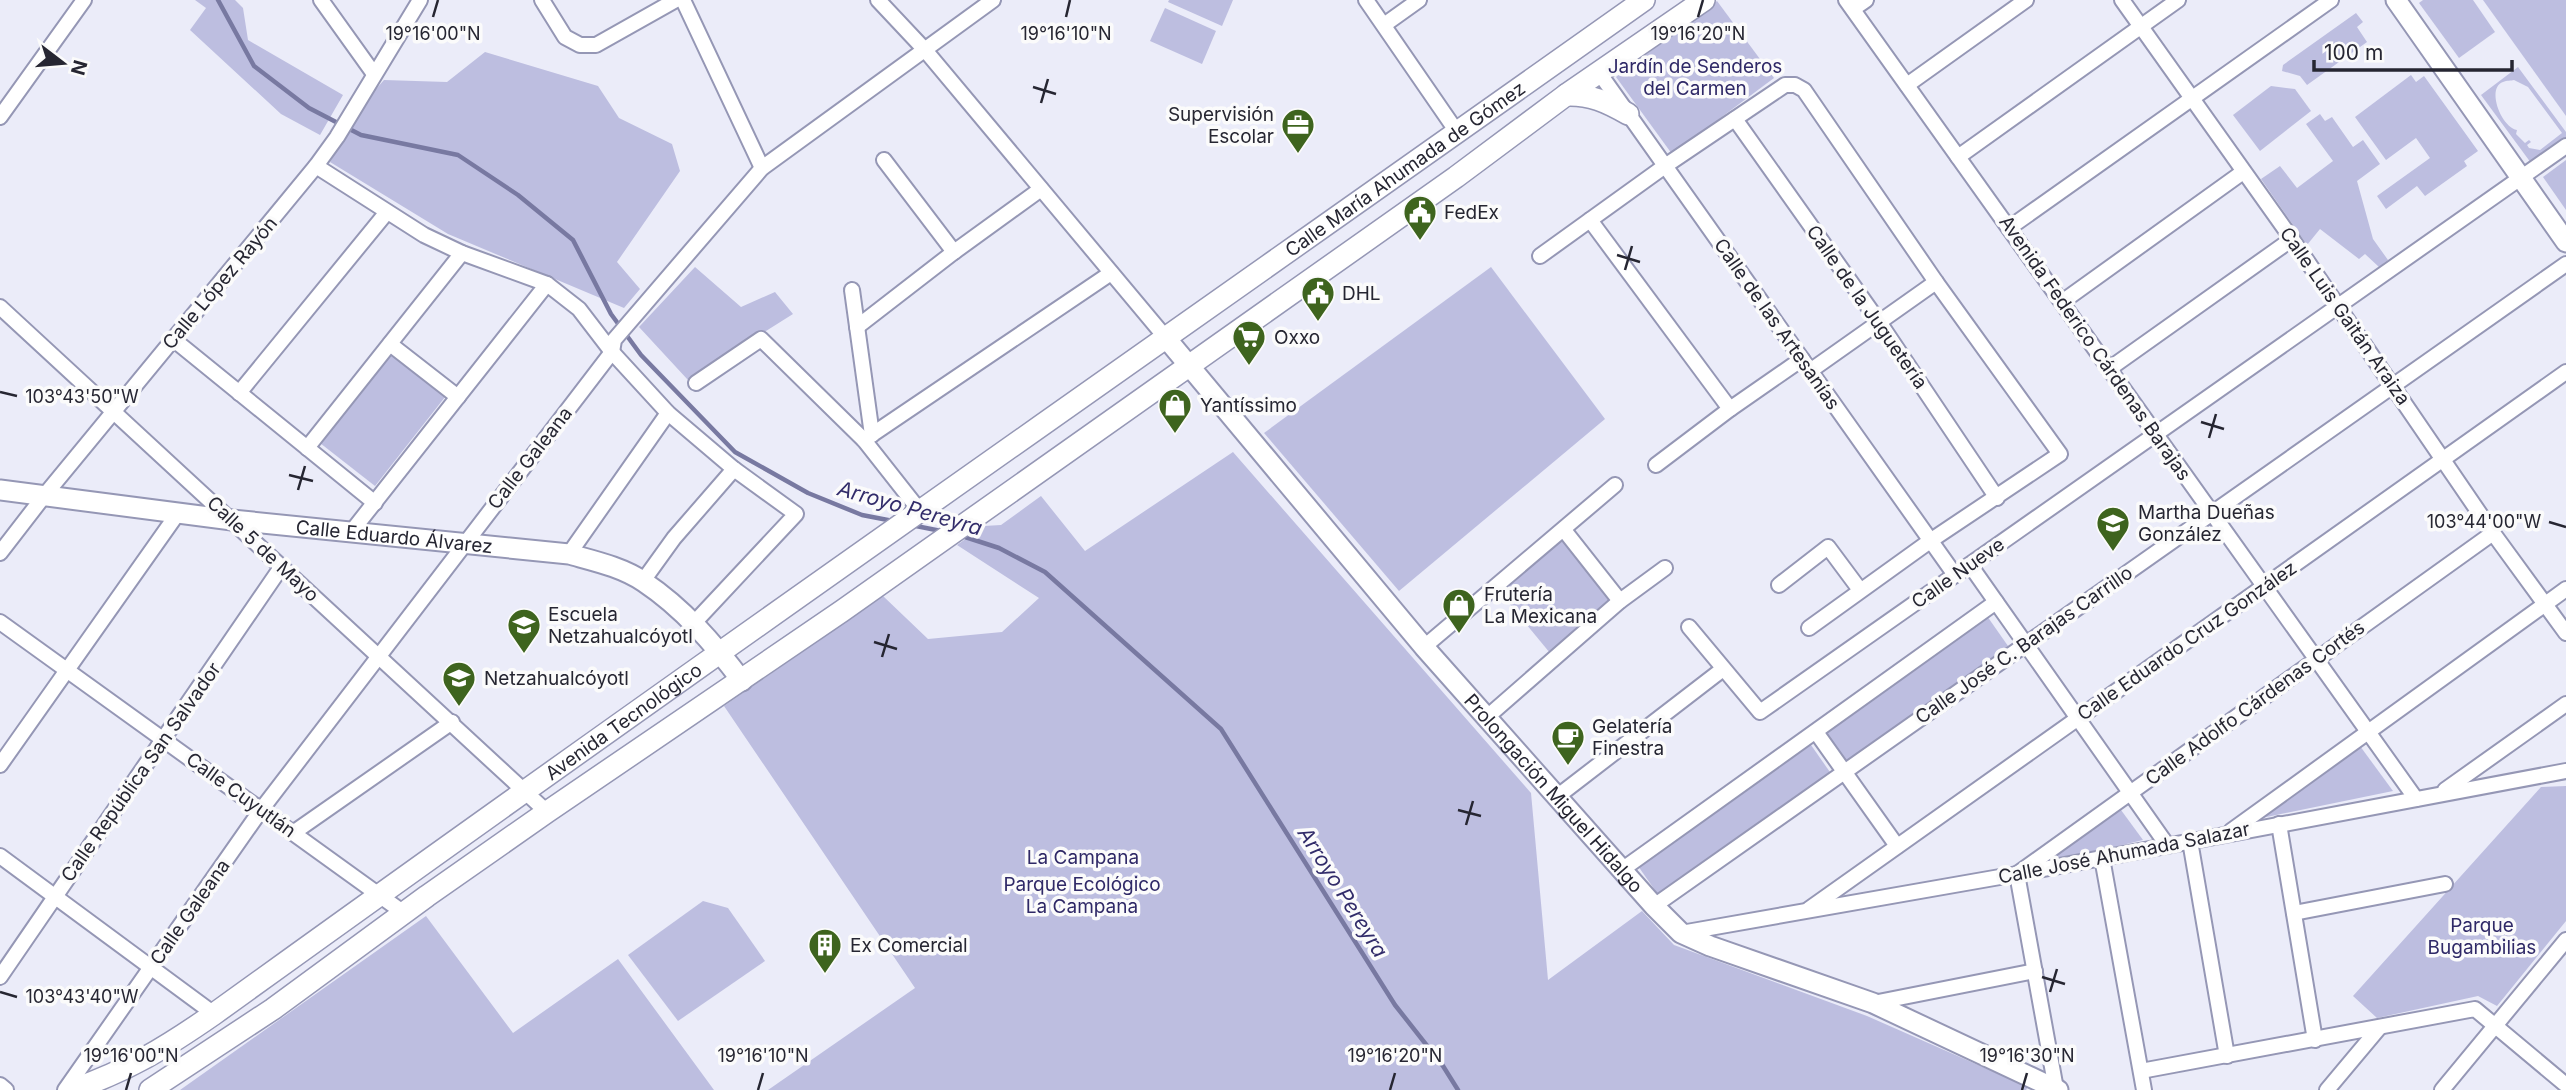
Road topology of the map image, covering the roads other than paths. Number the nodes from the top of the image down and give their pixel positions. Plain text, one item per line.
1 (84, 0) edge
2 (321, 0) edge
3 (420, 0) edge
4 (542, 0) edge
5 (676, 0) edge
6 (683, 0) edge
7 (878, 0) edge
8 (993, 0) edge
9 (1366, 0) edge
10 (1419, 0) edge
11 (1644, 0) edge
12 (1704, 0) edge
13 (1866, 0) edge
14 (2026, 0) edge
15 (2122, 0) edge
16 (2178, 0) edge
17 (2331, 0) edge
18 (2396, 0) edge
19 (1850, 5) edge
20 (1384, 25) junction
21 (2140, 26) junction
22 (925, 50) junction
23 (374, 74) junction
24 (1600, 74) junction
25 (1907, 85) junction
26 (1566, 95) junction
27 (2191, 99) junction
28 (1628, 114) junction
29 (0, 117) edge
30 (1735, 119) junction
31 (1457, 132) junction
32 (2566, 146) edge
33 (1433, 151) junction
34 (1958, 157) junction
35 (884, 160) dead end
36 (316, 166) junction
37 (1665, 166) junction
38 (762, 168) junction
39 (2243, 172) junction
40 (1457, 177) junction
41 (2522, 177) junction
42 (1041, 189) junction
43 (387, 212) junction
44 (1590, 220) junction
45 (2009, 228) junction
46 (2292, 239) junction
47 (2566, 242) edge
48 (954, 252) junction
49 (462, 253) junction
50 (1540, 256) dead end
51 (2566, 264) edge
52 (1111, 273) junction
53 (1936, 282) junction
54 (547, 284) junction
55 (852, 290) dead end
56 (2062, 302) junction
57 (2338, 306) junction
58 (0, 307) edge
59 (1879, 322) junction
60 (857, 327) junction
61 (1166, 338) junction
62 (173, 339) junction
63 (390, 344) junction
64 (613, 346) junction
65 (1806, 365) junction
66 (1188, 366) junction
67 (2109, 369) junction
68 (2566, 372) edge
69 (696, 383) dead end
70 (2394, 385) junction
71 (239, 393) junction
72 (458, 397) junction
73 (1730, 409) junction
74 (113, 411) junction
75 (668, 413) junction
76 (2156, 434) junction
77 (868, 437) junction
78 (307, 448) junction
79 (2444, 459) junction
80 (1656, 465) dead end
81 (734, 469) junction
82 (1615, 485) dead end
83 (0, 490) edge
84 (44, 496) junction
85 (1997, 498) junction
86 (375, 503) junction
87 (178, 513) junction
88 (917, 513) junction
89 (2212, 513) junction
90 (232, 520) junction
91 (1564, 530) junction
92 (352, 531) junction
93 (2493, 533) junction
94 (1930, 541) junction
95 (465, 543) junction
96 (0, 553) edge
97 (569, 554) junction
98 (1970, 565) junction
99 (282, 566) junction
100 (1665, 568) dead end
101 (1955, 575) junction
102 (643, 581) junction
103 (1779, 585) dead end
104 (2264, 586) junction
105 (2566, 589) edge
106 (1860, 590) junction
107 (1620, 601) junction
108 (1996, 602) junction
109 (2545, 604) junction
110 (0, 622) edge
111 (694, 623) junction
112 (1689, 628) dead end
113 (1809, 628) dead end
114 (2566, 633) edge
115 (2026, 644) junction
116 (1424, 647) junction
117 (719, 651) junction
118 (380, 657) junction
119 (2316, 660) junction
120 (1723, 668) junction
121 (67, 670) junction
122 (742, 681) junction
123 (2566, 704) edge
124 (1486, 718) junction
125 (2078, 718) junction
126 (452, 722) junction
127 (1816, 732) junction
128 (2368, 732) junction
129 (163, 740) junction
130 (0, 765) edge
131 (2566, 771) edge
132 (1844, 772) junction
133 (527, 791) junction
134 (2441, 792) junction
135 (2131, 793) junction
136 (1558, 796) junction
137 (2416, 799) junction
138 (261, 810) junction
139 (547, 812) junction
140 (2279, 824) junction
141 (293, 833) junction
142 (2227, 834) junction
143 (2190, 841) junction
144 (2167, 845) junction
145 (1897, 846) junction
146 (0, 856) edge
147 (2102, 858) junction
148 (1623, 869) junction
149 (2017, 874) junction
150 (2445, 884) dead end
151 (379, 895) junction
152 (55, 897) junction
153 (1654, 906) junction
154 (1809, 909) junction
155 (404, 913) junction
156 (2294, 913) junction
157 (1681, 933) junction
158 (2566, 940) edge
159 (152, 968) junction
160 (2035, 971) junction
161 (0, 977) edge
162 (1872, 1003) junction
163 (214, 1014) junction
164 (2495, 1027) junction
165 (2379, 1028) junction
166 (2315, 1040) junction
167 (2227, 1056) junction
168 (2141, 1071) junction
169 (0, 1085) edge
170 (2566, 1085) edge
171 (2049, 1088) edge
172 (6, 1090) edge
173 (65, 1090) edge
174 (72, 1090) edge
175 (150, 1090) edge
176 (2144, 1090) edge
177 (2328, 1090) edge
178 (2442, 1090) edge

1 - 29 street
2 - 23 street
3 - 23 street, Calle López Rayón
4 - 5 street
6 - 38 street
7 - 22 street
8 - 22 street, Calle Galeana
9 - 20 street
10 - 20 street
11 - 31 main road, Calle María Ahumada de Gómez
12 - 24 main road, Calle María Ahumada de Gómez
13 - 19 street
14 - 25 street
15 - 21 street, Calle Luis Gaitán Araiza
16 - 21 street
17 - 27 street
18 - 41 main road
19 - 25 street, Avenida Federico Cárdenas Barajas
20 - 31 street
21 - 27 street, Calle Luis Gaitán Araiza
21 - 34 street
22 - 38 street, Calle Galeana
22 - 42 street
23 - 36 street, Calle López Rayón
24 - 26 main road, Calle María Ahumada de Gómez
24 - 28 street, Calle de las Artesanías
25 - 34 street, Avenida Federico Cárdenas Barajas
26 - 28 main road
26 - 40 main road, Calle María Ahumada de Gómez
27 - 39 street, Calle Luis Gaitán Araiza
27 - 45 street
28 - 37 street, Calle de las Artesanías
30 - 37 street
30 - 53 street
30 - 59 street, Calle de la Juguetería
31 - 33 main road, Calle María Ahumada de Gómez
32 - 41 street, Calle Nueve
33 - 40 main road
33 - 61 main road, Calle María Ahumada de Gómez
34 - 45 street, Avenida Federico Cárdenas Barajas
35 - 48 street
36 - 43 street
36 - 62 street, Calle López Rayón
37 - 44 street
37 - 65 street, Calle de las Artesanías
38 - 64 street, Calle Galeana
39 - 46 street, Calle Luis Gaitán Araiza
39 - 56 street
40 - 66 main road, Calle María Ahumada de Gómez
41 - 47 main road
41 - 57 street, Calle Nueve
42 - 48 street
42 - 52 street
43 - 49 street
43 - 71 street
44 - 50 street
44 - 73 street
45 - 56 street, Avenida Federico Cárdenas Barajas
46 - 57 street, Calle Luis Gaitán Araiza
46 - 67 street
48 - 60 street
49 - 54 street
49 - 63 street
51 - 70 street, Calle José C. Barajas Carrillo
52 - 61 street
52 - 77 street
53 - 59 street
53 - 85 street
54 - 64 street
54 - 72 street
55 - 60 street
56 - 67 street, Avenida Federico Cárdenas Barajas
57 - 70 street, Calle Luis Gaitán Araiza
57 - 76 street, Calle Nueve
58 - 74 street, Calle 5 de Mayo
59 - 65 street
59 - 85 street, Calle de la Juguetería
60 - 77 street
61 - 66 main road, Prolongación Miguel Hidalgo
61 - 88 main road, Avenida Tecnológico
62 - 71 street
62 - 74 street, Calle López Rayón
63 - 72 street
63 - 78 street
64 - 75 street
64 - 95 street, Calle Galeana
65 - 73 street
65 - 94 street, Calle de las Artesanías
66 - 116 main road, Prolongación Miguel Hidalgo
66 - 122 main road, Avenida Tecnológico
67 - 76 street, Avenida Federico Cárdenas Barajas
68 - 79 street, Calle Eduardo Cruz González
69 - 77 street
70 - 79 street, Calle Luis Gaitán Araiza
70 - 89 street, Calle José C. Barajas Carrillo
71 - 78 street
72 - 86 street
73 - 80 street
74 - 84 street, Calle López Rayón
74 - 90 street, Calle 5 de Mayo
75 - 81 street
75 - 97 street
76 - 89 street, Avenida Federico Cárdenas Barajas
76 - 98 street, Calle Nueve
77 - 88 street
78 - 86 street
79 - 93 street, Calle Luis Gaitán Araiza
79 - 104 street, Calle Eduardo Cruz González
81 - 102 street
81 - 111 street
82 - 91 street
83 - 84 main road, Calle Eduardo Álvarez
84 - 87 main road, Calle Eduardo Álvarez
84 - 96 street, Calle López Rayón
85 - 94 street
86 - 92 street
87 - 90 main road, Calle Eduardo Álvarez
87 - 121 street
88 - 117 main road, Avenida Tecnológico
89 - 104 street, Avenida Federico Cárdenas Barajas
89 - 115 street, Calle José C. Barajas Carrillo
90 - 92 main road, Calle Eduardo Álvarez
90 - 99 street, Calle 5 de Mayo
91 - 107 street
91 - 116 street
92 - 95 main road, Calle Eduardo Álvarez
93 - 109 street, Calle Luis Gaitán Araiza
93 - 119 street, Calle Adolfo Cárdenas Cortés
94 - 101 street, Calle de las Artesanías
94 - 106 street
95 - 97 main road, Calle Eduardo Álvarez
95 - 118 street, Calle Galeana
97 - 102 main road, Calle Eduardo Álvarez
98 - 101 street, Calle Nueve
98 - 108 street
99 - 118 street, Calle 5 de Mayo
99 - 129 street, Calle República San Salvador
100 - 107 street
101 - 120 street, Calle Nueve
102 - 111 main road, Calle Eduardo Álvarez
103 - 106 street
104 - 119 street, Avenida Federico Cárdenas Barajas
104 - 125 street, Calle Eduardo Cruz González
105 - 109 street
106 - 113 street
107 - 124 street
108 - 115 street
108 - 127 street
109 - 114 street, Calle Luis Gaitán Araiza
109 - 128 street
110 - 121 street, Calle Cuyutlán
111 - 117 main road, Calle Eduardo Álvarez
112 - 120 street
115 - 125 street
115 - 132 street, Calle José C. Barajas Carrillo
116 - 124 main road, Prolongación Miguel Hidalgo
117 - 122 main road, Calle Eduardo Álvarez
117 - 133 main road, Avenida Tecnológico
118 - 126 street, Calle 5 de Mayo
118 - 138 street, Calle Galeana
119 - 128 street, Avenida Federico Cárdenas Barajas
119 - 135 street, Calle Adolfo Cárdenas Cortés
120 - 136 street
121 - 129 street, Calle Cuyutlán
121 - 130 street
122 - 139 main road, Avenida Tecnológico
123 - 134 street
124 - 136 main road, Prolongación Miguel Hidalgo
125 - 135 street
125 - 145 street, Calle Eduardo Cruz González
126 - 133 street, Calle 5 de Mayo
126 - 141 street
127 - 132 street
127 - 148 street
128 - 137 street, Avenida Federico Cárdenas Barajas
128 - 142 street
129 - 138 street, Calle Cuyutlán
129 - 152 street, Calle República San Salvador
131 - 134 street, Calle José Ahumada Salazar
132 - 145 street
132 - 153 street, Calle José C. Barajas Carrillo
133 - 139 street, Calle 5 de Mayo
133 - 151 main road, Avenida Tecnológico
134 - 137 street, Calle José Ahumada Salazar
135 - 144 street
135 - 149 street, Calle Adolfo Cárdenas Cortés
136 - 148 main road, Prolongación Miguel Hidalgo
137 - 140 street, Calle José Ahumada Salazar
138 - 141 street, Calle Cuyutlán
138 - 159 street, Calle Galeana
139 - 155 main road, Avenida Tecnológico
140 - 142 street, Calle José Ahumada Salazar
140 - 156 street
141 - 151 street, Calle Cuyutlán
142 - 143 street, Calle José Ahumada Salazar
143 - 144 street, Calle José Ahumada Salazar
143 - 167 street
144 - 147 street, Calle José Ahumada Salazar
145 - 154 street, Calle Eduardo Cruz González
146 - 152 street
147 - 149 street, Calle José Ahumada Salazar
147 - 168 street
148 - 153 main road, Prolongación Miguel Hidalgo
149 - 154 street, Calle José Ahumada Salazar
149 - 160 street
150 - 156 street
151 - 155 street, Calle Cuyutlán
151 - 163 main road, Avenida Tecnológico
152 - 159 street
152 - 161 street, Calle República San Salvador
153 - 157 main road, Prolongación Miguel Hidalgo
154 - 157 street, Calle José Ahumada Salazar
155 - 175 main road, Avenida Tecnológico
156 - 166 street
157 - 162 main road, Prolongación Miguel Hidalgo
158 - 164 street
159 - 163 street
159 - 173 street, Calle Galeana
160 - 162 street
160 - 171 street
162 - 171 main road, Prolongación Miguel Hidalgo
163 - 174 main road, Avenida Tecnológico
164 - 165 street
164 - 170 street
164 - 178 street
165 - 166 street
165 - 177 street
166 - 167 street
167 - 168 street
168 - 176 street
169 - 172 street

